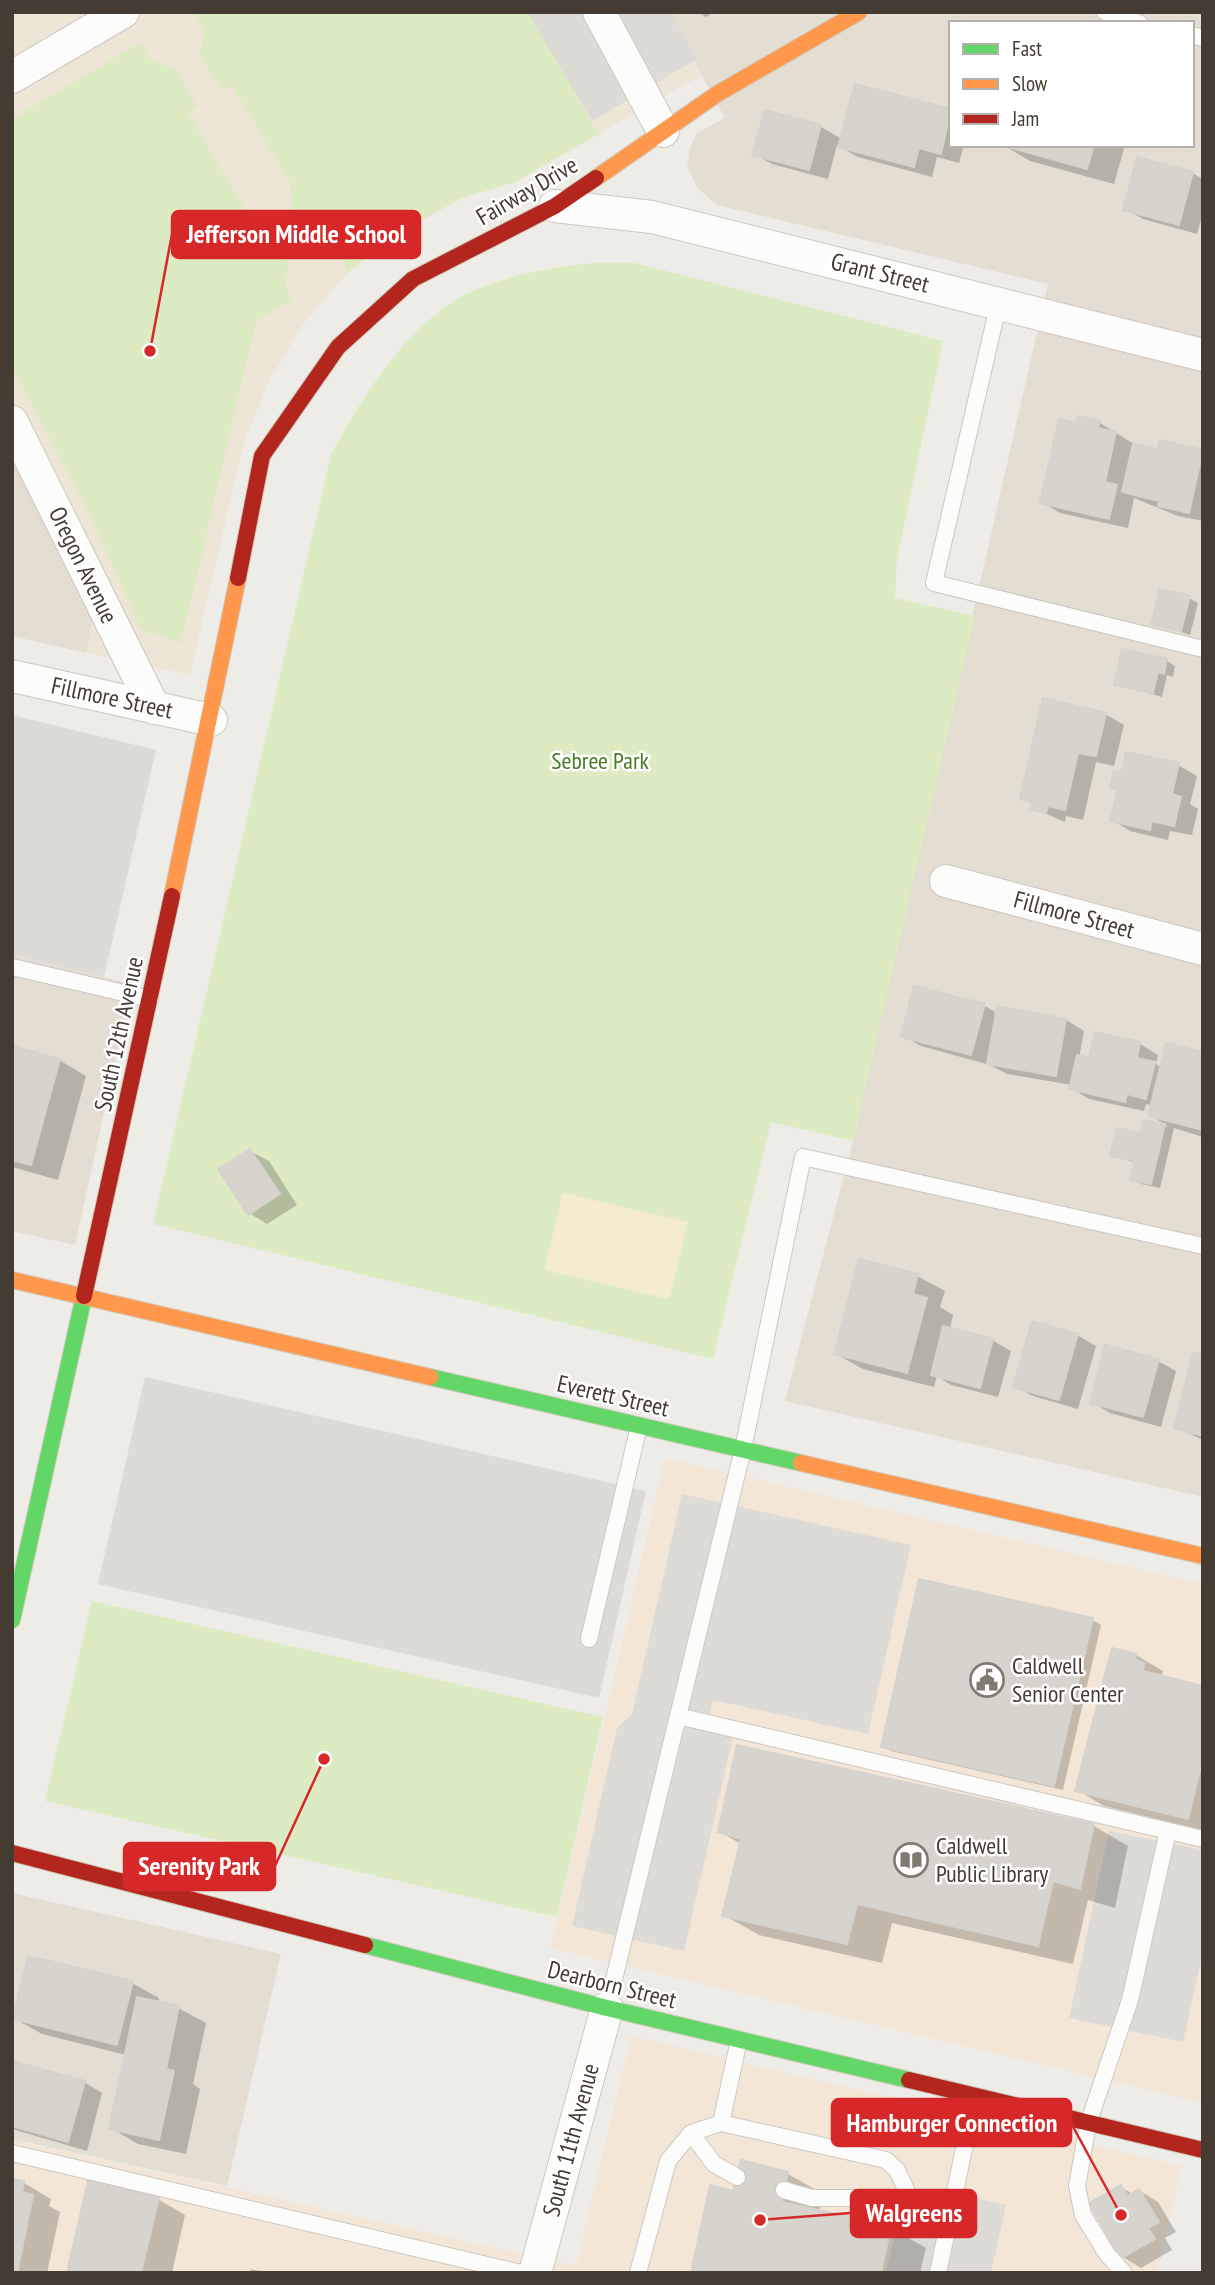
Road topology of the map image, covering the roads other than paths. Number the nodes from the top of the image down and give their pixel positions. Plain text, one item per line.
1 (122, 12) edge
2 (599, 12) edge
3 (859, 12) edge
4 (1105, 12) edge
5 (1133, 21) edge
6 (12, 77) edge
7 (663, 131) junction
8 (555, 206) junction
9 (999, 302) junction
10 (1203, 355) edge
11 (12, 422) edge
12 (262, 456) joint
13 (1203, 649) edge
14 (12, 676) edge
15 (154, 708) junction
16 (211, 720) junction
17 (946, 881) dead end
18 (1203, 949) edge
19 (12, 967) edge
20 (150, 999) junction
21 (1203, 1246) edge
22 (12, 1280) edge
23 (86, 1297) junction
24 (639, 1426) junction
25 (743, 1449) junction
26 (1203, 1556) edge
27 (19, 1563) edge
28 (12, 1620) edge
29 (589, 1639) dead end
30 (678, 1716) junction
31 (1168, 1831) junction
32 (1203, 1839) edge
33 (12, 1853) edge
34 (607, 2008) junction
35 (739, 2040) junction
36 (975, 2096) junction
37 (721, 2123) junction
38 (1088, 2123) junction
39 (691, 2133) junction
40 (1203, 2151) edge
41 (12, 2152) edge
42 (737, 2177) dead end
43 (784, 2190) dead end
44 (916, 2213) junction
45 (948, 2221) junction
46 (522, 2273) edge
47 (535, 2273) edge
48 (638, 2273) edge
49 (938, 2273) edge
50 (1124, 2273) edge

1 - 6 street
2 - 7 street
3 - 7 street, Fairway Drive
4 - 5 lane
7 - 8 street, Fairway Drive
8 - 9 street, Grant Street
8 - 12 street, Fairway Drive
9 - 10 street, Grant Street
9 - 13 lane
11 - 15 street, Oregon Avenue
12 - 16 street, South 12th Avenue
14 - 15 street, Fillmore Street
15 - 16 street, Fillmore Street
16 - 20 street, South 12th Avenue
17 - 18 street, Fillmore Street
19 - 20 lane
20 - 23 street, South 12th Avenue
21 - 25 lane
22 - 23 street, Everett Street
23 - 24 street, Everett Street
23 - 27 street, South 12th Avenue
24 - 25 street, Everett Street
24 - 29 lane
25 - 26 street, Everett Street
25 - 30 lane
27 - 28 street, South 12th Avenue
30 - 31 lane
30 - 34 lane
31 - 32 lane
31 - 38 lane
33 - 34 street, Dearborn Street
34 - 35 street, Dearborn Street
34 - 47 street, South 11th Avenue
35 - 36 street, Dearborn Street
35 - 37 lane
36 - 38 street, Dearborn Street
36 - 45 lane
37 - 39 lane
37 - 44 lane
38 - 40 street, Dearborn Street
38 - 50 lane
39 - 42 lane
39 - 48 lane
41 - 46 lane
43 - 44 lane
44 - 45 lane
45 - 49 lane

